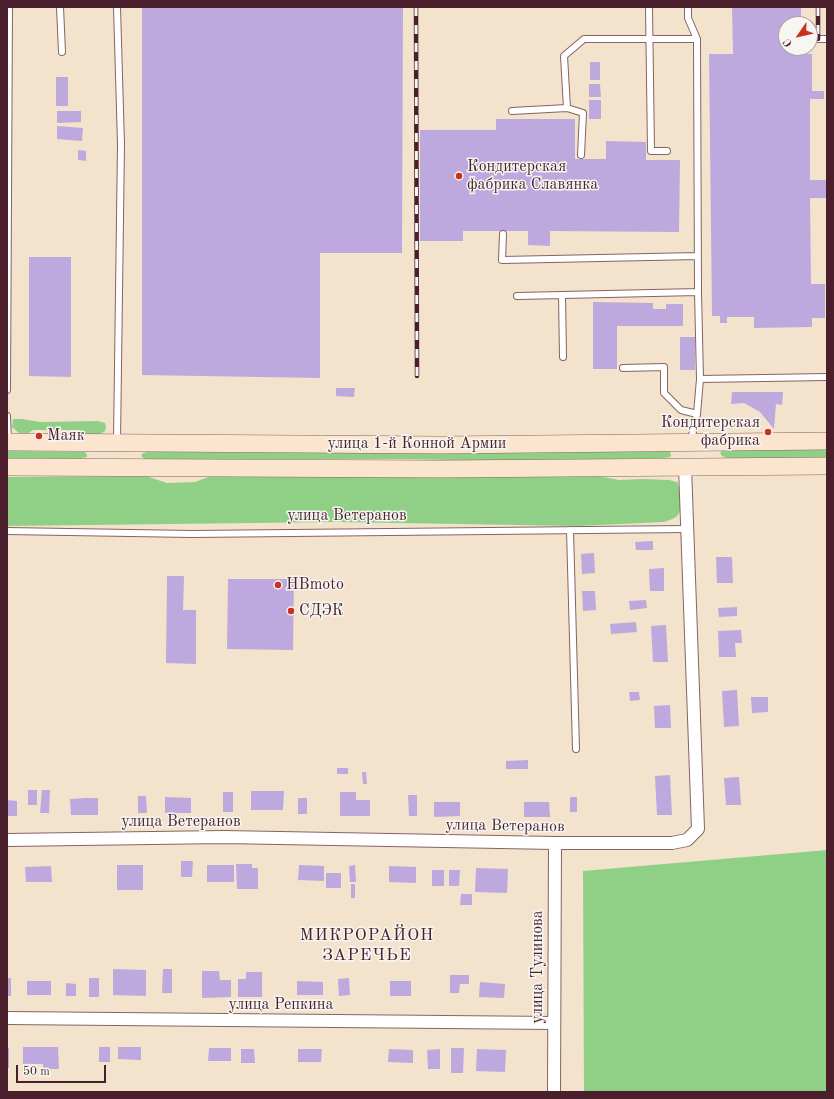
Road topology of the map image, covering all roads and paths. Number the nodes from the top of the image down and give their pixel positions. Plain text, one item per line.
1 (9, 7) edge
2 (60, 7) edge
3 (117, 7) edge
4 (649, 7) edge
5 (688, 7) edge
6 (697, 39) junction
7 (818, 39) dead end
8 (827, 39) edge
9 (648, 40) junction
10 (62, 52) dead end
11 (566, 108) junction
12 (512, 111) dead end
13 (668, 151) dead end
14 (581, 155) dead end
15 (503, 234) dead end
16 (698, 256) junction
17 (698, 292) junction
18 (562, 295) junction
19 (517, 296) dead end
20 (563, 356) dead end
21 (623, 368) dead end
22 (827, 377) edge
23 (700, 379) junction
24 (7, 390) edge
25 (697, 414) junction
26 (7, 416) edge
27 (827, 441) edge
28 (7, 442) edge
29 (691, 442) junction
30 (117, 443) junction
31 (827, 466) edge
32 (7, 467) edge
33 (117, 467) junction
34 (688, 467) junction
35 (687, 529) junction
36 (570, 530) junction
37 (7, 531) edge
38 (576, 749) dead end
39 (7, 840) edge
40 (555, 843) junction
41 (7, 1018) edge
42 (554, 1023) junction
43 (554, 1092) edge

1 - 24 lane
2 - 10 lane
3 - 30 lane
4 - 9 lane
5 - 6 lane
6 - 9 lane
6 - 16 lane
7 - 8 lane
9 - 11 lane
9 - 13 lane
11 - 12 lane
11 - 14 lane
15 - 16 lane
16 - 17 lane
17 - 18 lane
17 - 23 lane
18 - 19 lane
18 - 20 lane
21 - 25 lane
22 - 23 lane
23 - 25 lane
25 - 29 lane
26 - 28 lane
27 - 29 main road, улица 1-й Конной Армии
28 - 30 main road, улица 1-й Конной Армии
29 - 30 main road, улица 1-й Конной Армии
29 - 34 main road
30 - 33 main road
31 - 34 main road, улица 1-й Конной Армии
32 - 33 main road, улица 1-й Конной Армии
33 - 34 main road, улица 1-й Конной Армии
34 - 35 street, улица Ветеранов
35 - 36 lane, улица Ветеранов
35 - 40 street, улица Ветеранов
36 - 37 lane, улица Ветеранов
36 - 38 lane
39 - 40 street, улица Ветеранов
40 - 42 street, улица Тулинова
41 - 42 street, улица Репкина
42 - 43 street, улица Тулинова

